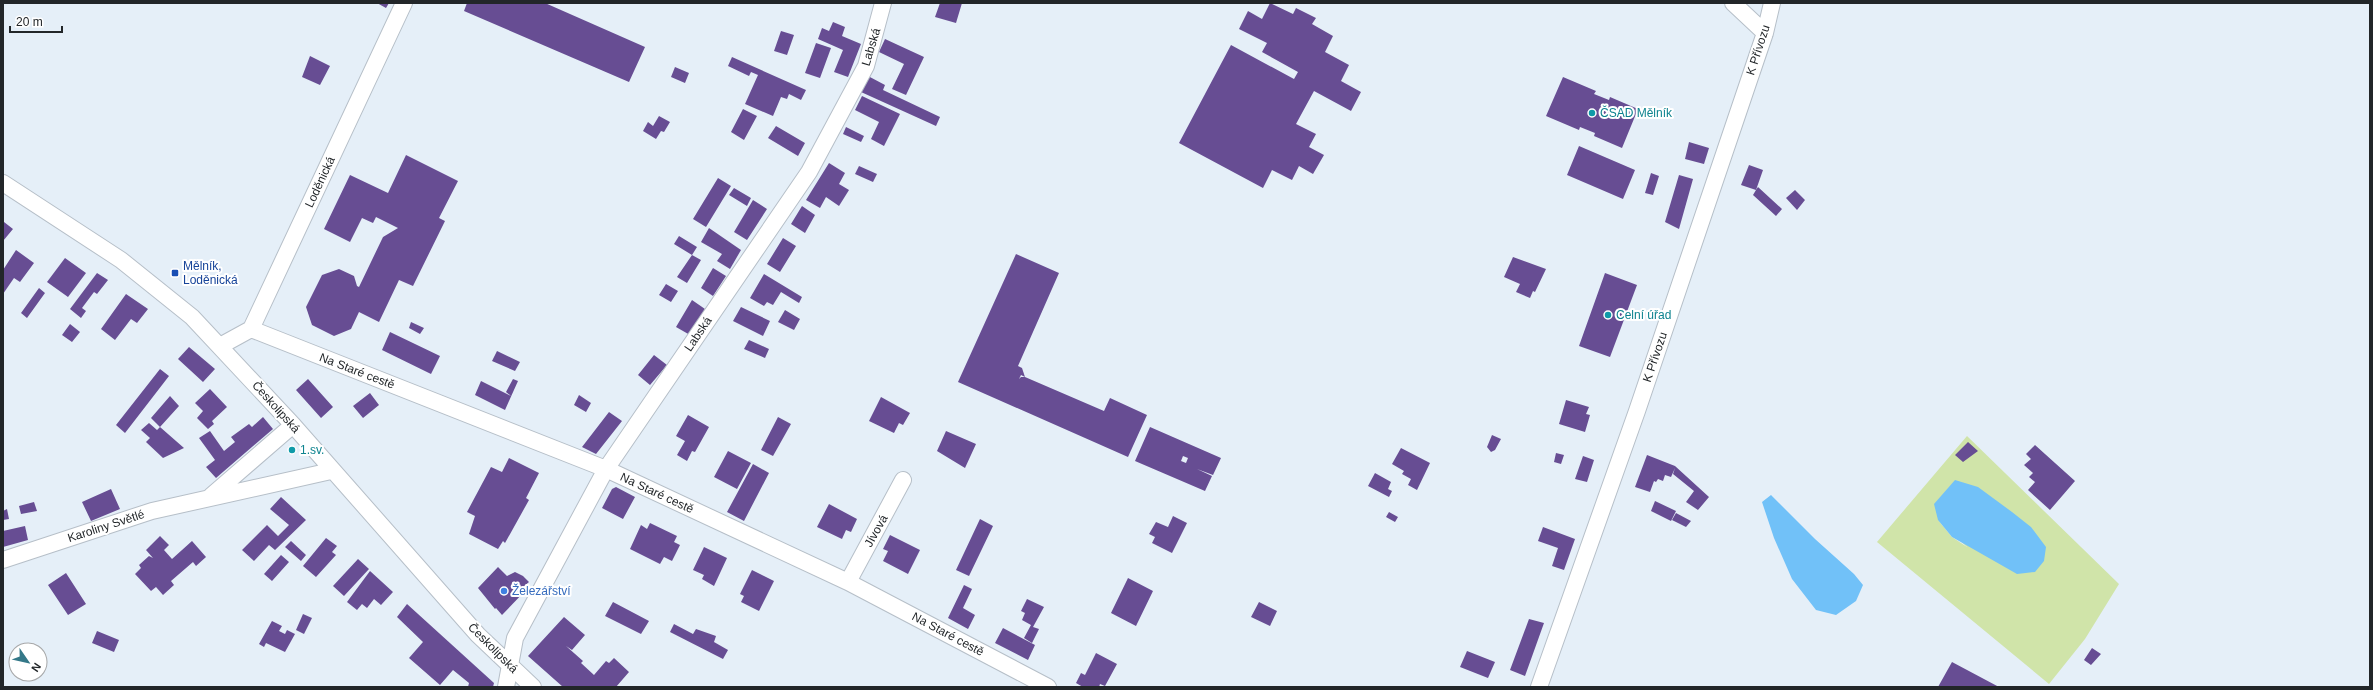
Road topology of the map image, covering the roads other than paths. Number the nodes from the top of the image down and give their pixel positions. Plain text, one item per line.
1 (404, 3) edge
2 (883, 3) edge
3 (1732, 3) edge
4 (1772, 3) edge
5 (1765, 33) junction
6 (3, 183) edge
7 (251, 329) junction
8 (220, 346) junction
9 (293, 425) junction
10 (606, 469) junction
11 (331, 471) junction
12 (903, 480) dead end
13 (210, 498) junction
14 (3, 560) edge
15 (848, 582) junction
16 (509, 664) junction
17 (506, 687) edge
18 (533, 687) edge
19 (1048, 687) edge
20 (1539, 687) edge

1 - 7 street, Loděnická
2 - 10 street, Labská
3 - 5 street
4 - 5 street, K Přívozu
5 - 20 street, K Přívozu
6 - 8 street, Českolipská
7 - 8 street
7 - 10 street, Na Staré cestě
8 - 9 street, Českolipská
9 - 11 street, Českolipská
9 - 13 street, Karoliny Světlé
10 - 15 street, Na Staré cestě
10 - 16 street, Labská
11 - 13 street, Karoliny Světlé
11 - 16 street, Českolipská
12 - 15 street, Jívová
13 - 14 street, Karoliny Světlé
15 - 19 street, Na Staré cestě
16 - 17 street, Labská
16 - 18 street, Českolipská

